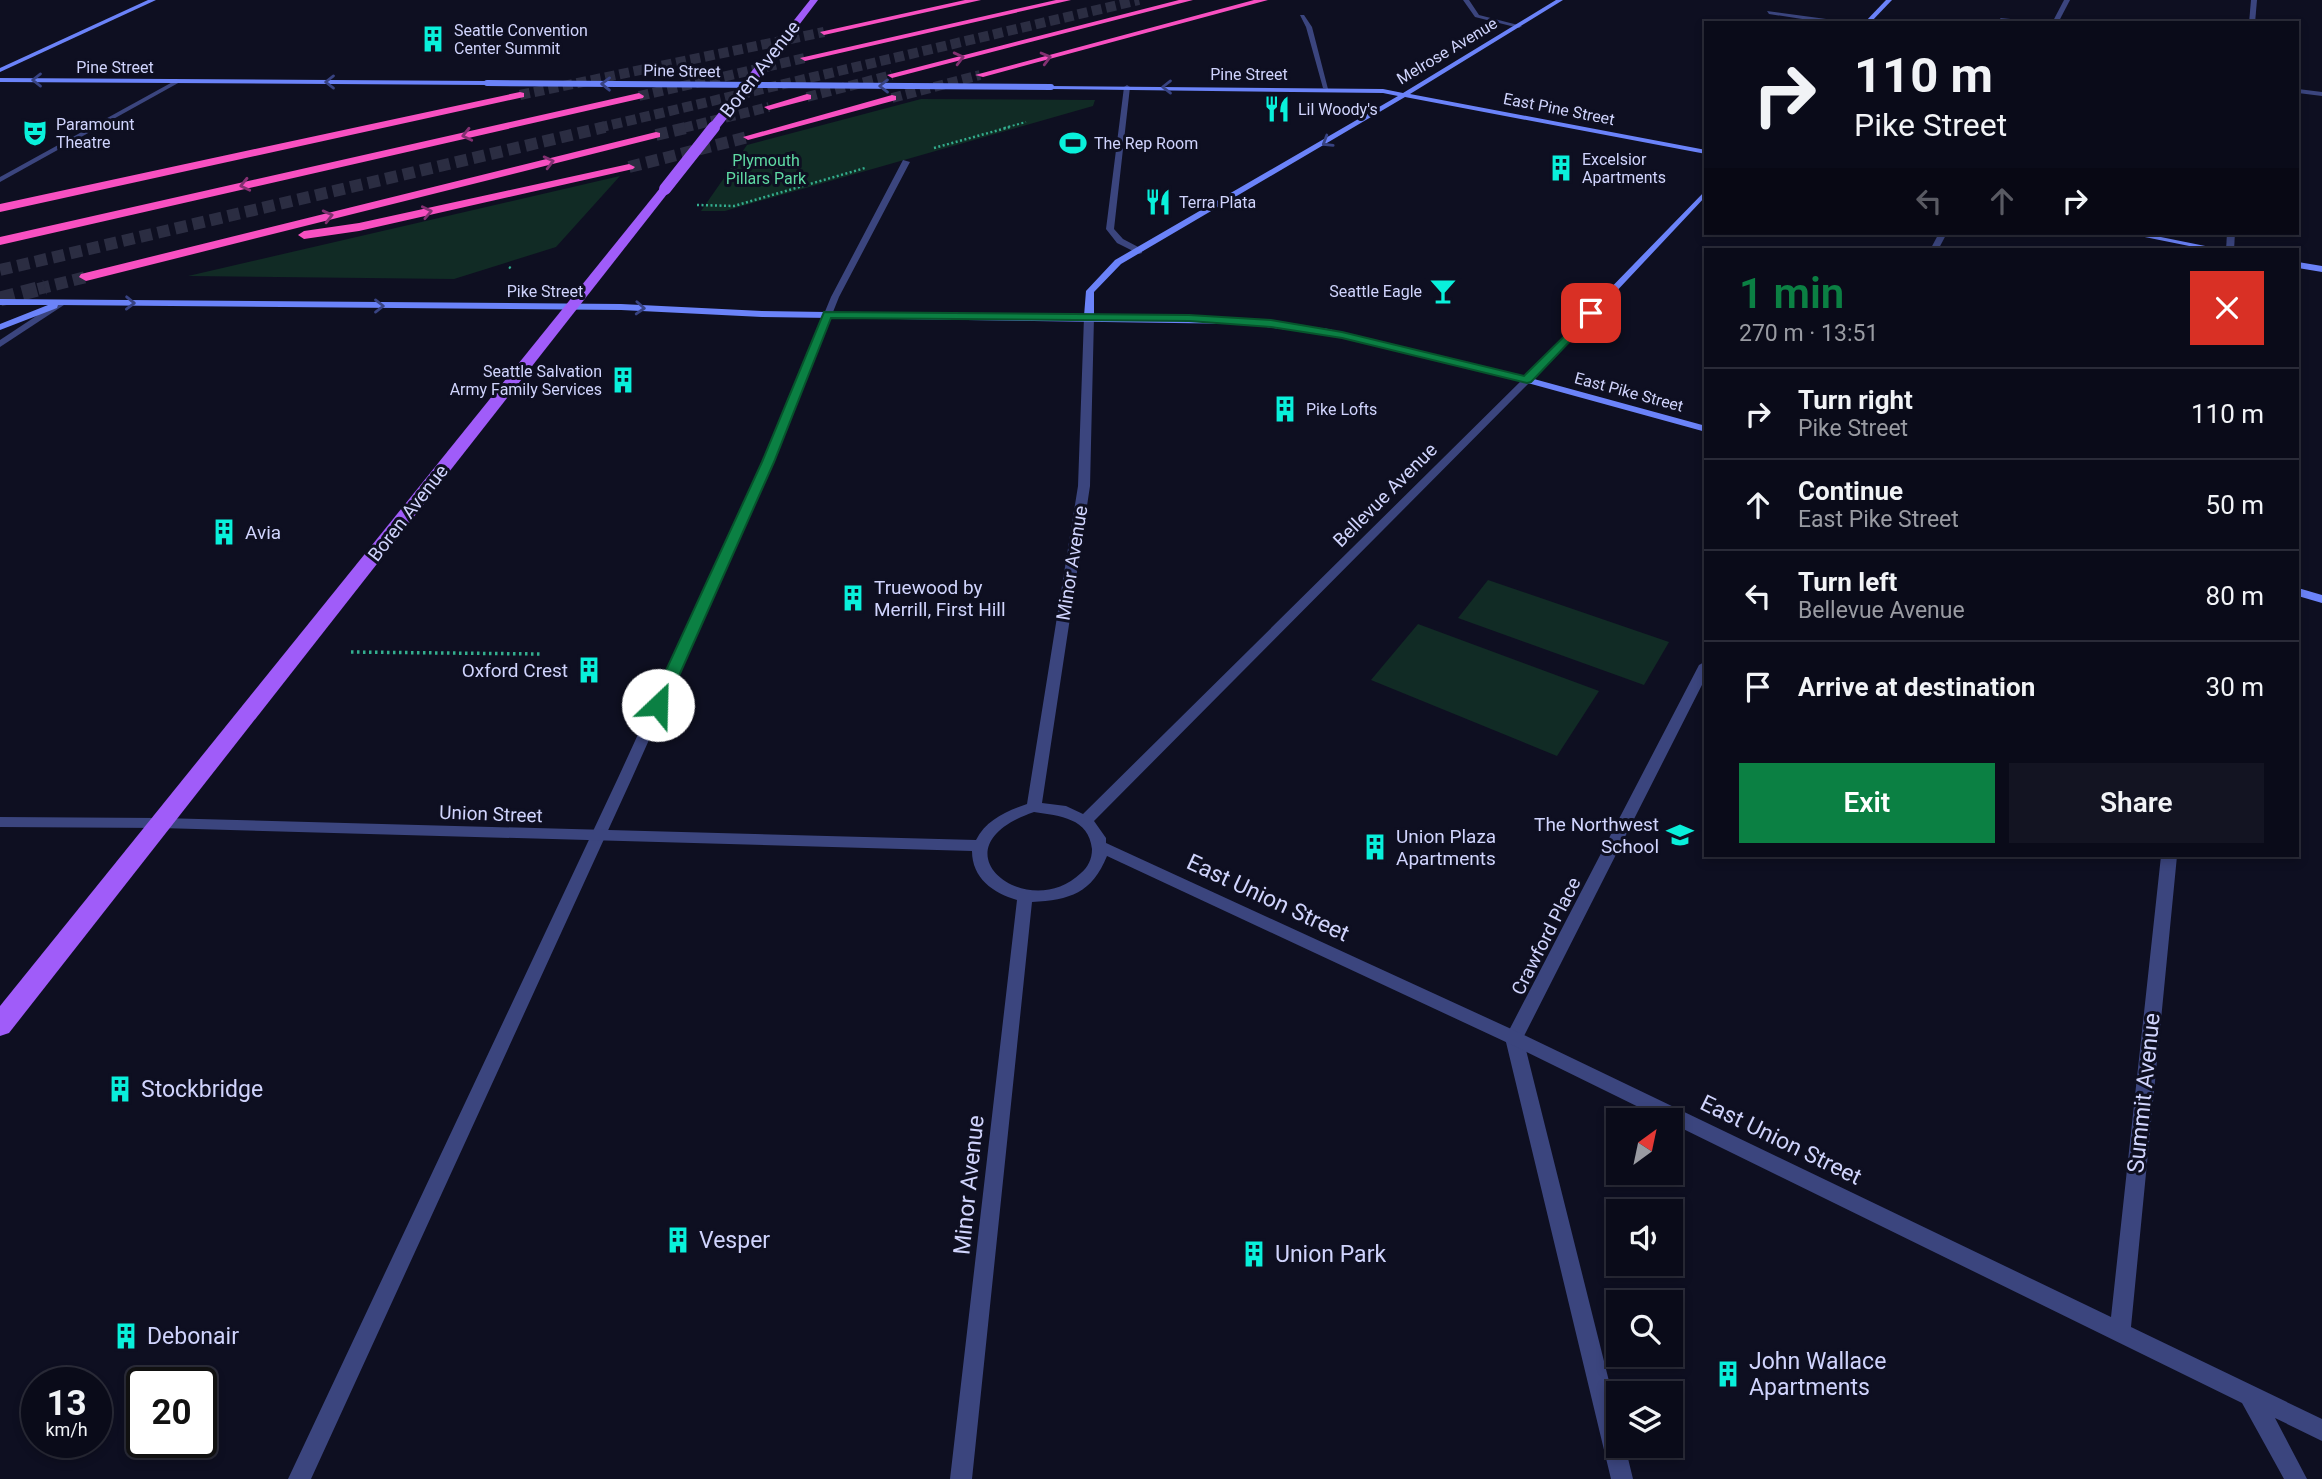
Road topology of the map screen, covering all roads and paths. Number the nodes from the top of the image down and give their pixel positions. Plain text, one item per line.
1 (153, 0) edge
2 (814, 0) edge
3 (977, 0) edge
4 (1064, 0) edge
5 (1189, 0) edge
6 (1264, 0) edge
7 (1466, 0) edge
8 (1560, 0) edge
9 (1889, 0) edge
10 (2067, 0) edge
11 (2255, 0) edge
12 (1769, 12) dead end
13 (1302, 16) dead end
14 (2002, 19) dead end
15 (1828, 21) edge
16 (1869, 21) edge
17 (2017, 21) edge
18 (2056, 21) edge
19 (2252, 21) edge
20 (1519, 26) junction
21 (824, 32) tunnel mouth
22 (805, 58) tunnel mouth
23 (0, 70) edge
24 (892, 75) tunnel mouth
25 (980, 75) tunnel mouth
26 (0, 80) edge
27 (178, 81) junction
28 (747, 86) junction
29 (1127, 87) junction
30 (1325, 88) junction
31 (2299, 91) edge
32 (1406, 94) junction
33 (2322, 94) edge
34 (520, 95) tunnel mouth
35 (639, 96) tunnel mouth
36 (807, 97) tunnel mouth
37 (892, 98) tunnel mouth
38 (769, 107) tunnel mouth
39 (656, 135) tunnel mouth
40 (748, 136) tunnel mouth
41 (1704, 152) edge
42 (906, 162) dead end
43 (629, 167) tunnel mouth
44 (0, 180) edge
45 (1704, 194) edge
46 (0, 208) edge
47 (100, 218) junction
48 (0, 234) edge
49 (2140, 235) edge
50 (0, 241) edge
51 (2210, 248) edge
52 (191, 251) junction
53 (1139, 251) junction
54 (2299, 265) edge
55 (2322, 269) edge
56 (86, 277) tunnel mouth
57 (0, 302) edge
58 (62, 303) junction
59 (571, 307) junction
60 (827, 314) junction
61 (1089, 317) junction
62 (0, 327) edge
63 (0, 344) edge
64 (1527, 380) junction
65 (1704, 428) edge
66 (2299, 592) edge
67 (2322, 599) edge
68 (351, 652) dead end
69 (540, 654) dead end
70 (1704, 669) edge
71 (1034, 807) junction
72 (1086, 820) junction
73 (0, 822) edge
74 (162, 823) junction
75 (598, 836) junction
76 (981, 846) junction
77 (1101, 847) junction
78 (2169, 857) edge
79 (1025, 896) junction
80 (0, 1025) edge
81 (1514, 1038) junction
82 (2120, 1330) junction
83 (2250, 1395) junction
84 (2322, 1430) edge
85 (299, 1479) edge
86 (961, 1479) edge
87 (1622, 1479) edge
88 (2296, 1479) edge

1 - 23 main road
2 - 28 main road, Boren Avenue, bridge
3 - 21 highway
4 - 22 highway
24 -> 5 highway
25 -> 6 highway
7 - 20 street
8 - 20 main road, Melrose Avenue
9 - 16 main road
10 - 18 street
11 - 19 street
12 - 15 street
13 - 30 street
14 - 17 street
20 - 32 main road, Melrose Avenue
27 -> 26 main road, Pine Street
28 -> 27 main road, Pine Street, bridge
27 - 44 street
29 -> 28 main road, Pine Street, bridge
28 - 59 main road, Boren Avenue, bridge
30 -> 29 main road, Pine Street
29 - 53 street
30 - 32 main road, Pine Street
31 - 33 street
32 - 41 main road, East Pine Street
32 -> 53 main road, Melrose Avenue
34 - 46 highway
35 -> 47 highway
36 - 38 highway
37 - 40 highway
52 -> 39 highway
42 - 60 street
52 -> 43 highway
45 - 64 main road, Bellevue Avenue
47 - 48 highway
47 - 50 highway
49 - 51 main road
52 - 56 highway
53 - 61 main road, Melrose Avenue
54 - 55 main road
57 - 58 main road, Pike Street
58 -> 59 main road, Pike Street
58 - 62 main road
58 - 63 street
59 -> 60 main road, Pike Street
59 - 74 main road, Boren Avenue
60 - 61 main road, Pike Street
60 - 75 street
61 - 64 main road, East Pike Street
61 - 71 street, Minor Avenue
64 - 65 main road, East Pike Street
64 - 72 street, Bellevue Avenue
66 - 67 main road
68 - 69 path
70 - 81 street, Crawford Place
71 - 72 street
71 - 76 street
72 - 77 street
73 - 74 street, Union Street
74 - 75 street, Union Street
74 - 80 main road, Boren Avenue
75 - 76 street, Union Street
75 - 85 street
76 - 79 street
77 - 79 street
77 - 81 street, East Union Street
78 - 82 street, Summit Avenue
79 - 86 street, Minor Avenue
81 - 82 street, East Union Street
81 - 87 street
82 - 83 street, East Union Street
83 - 84 street, East Union Street
83 - 88 street

